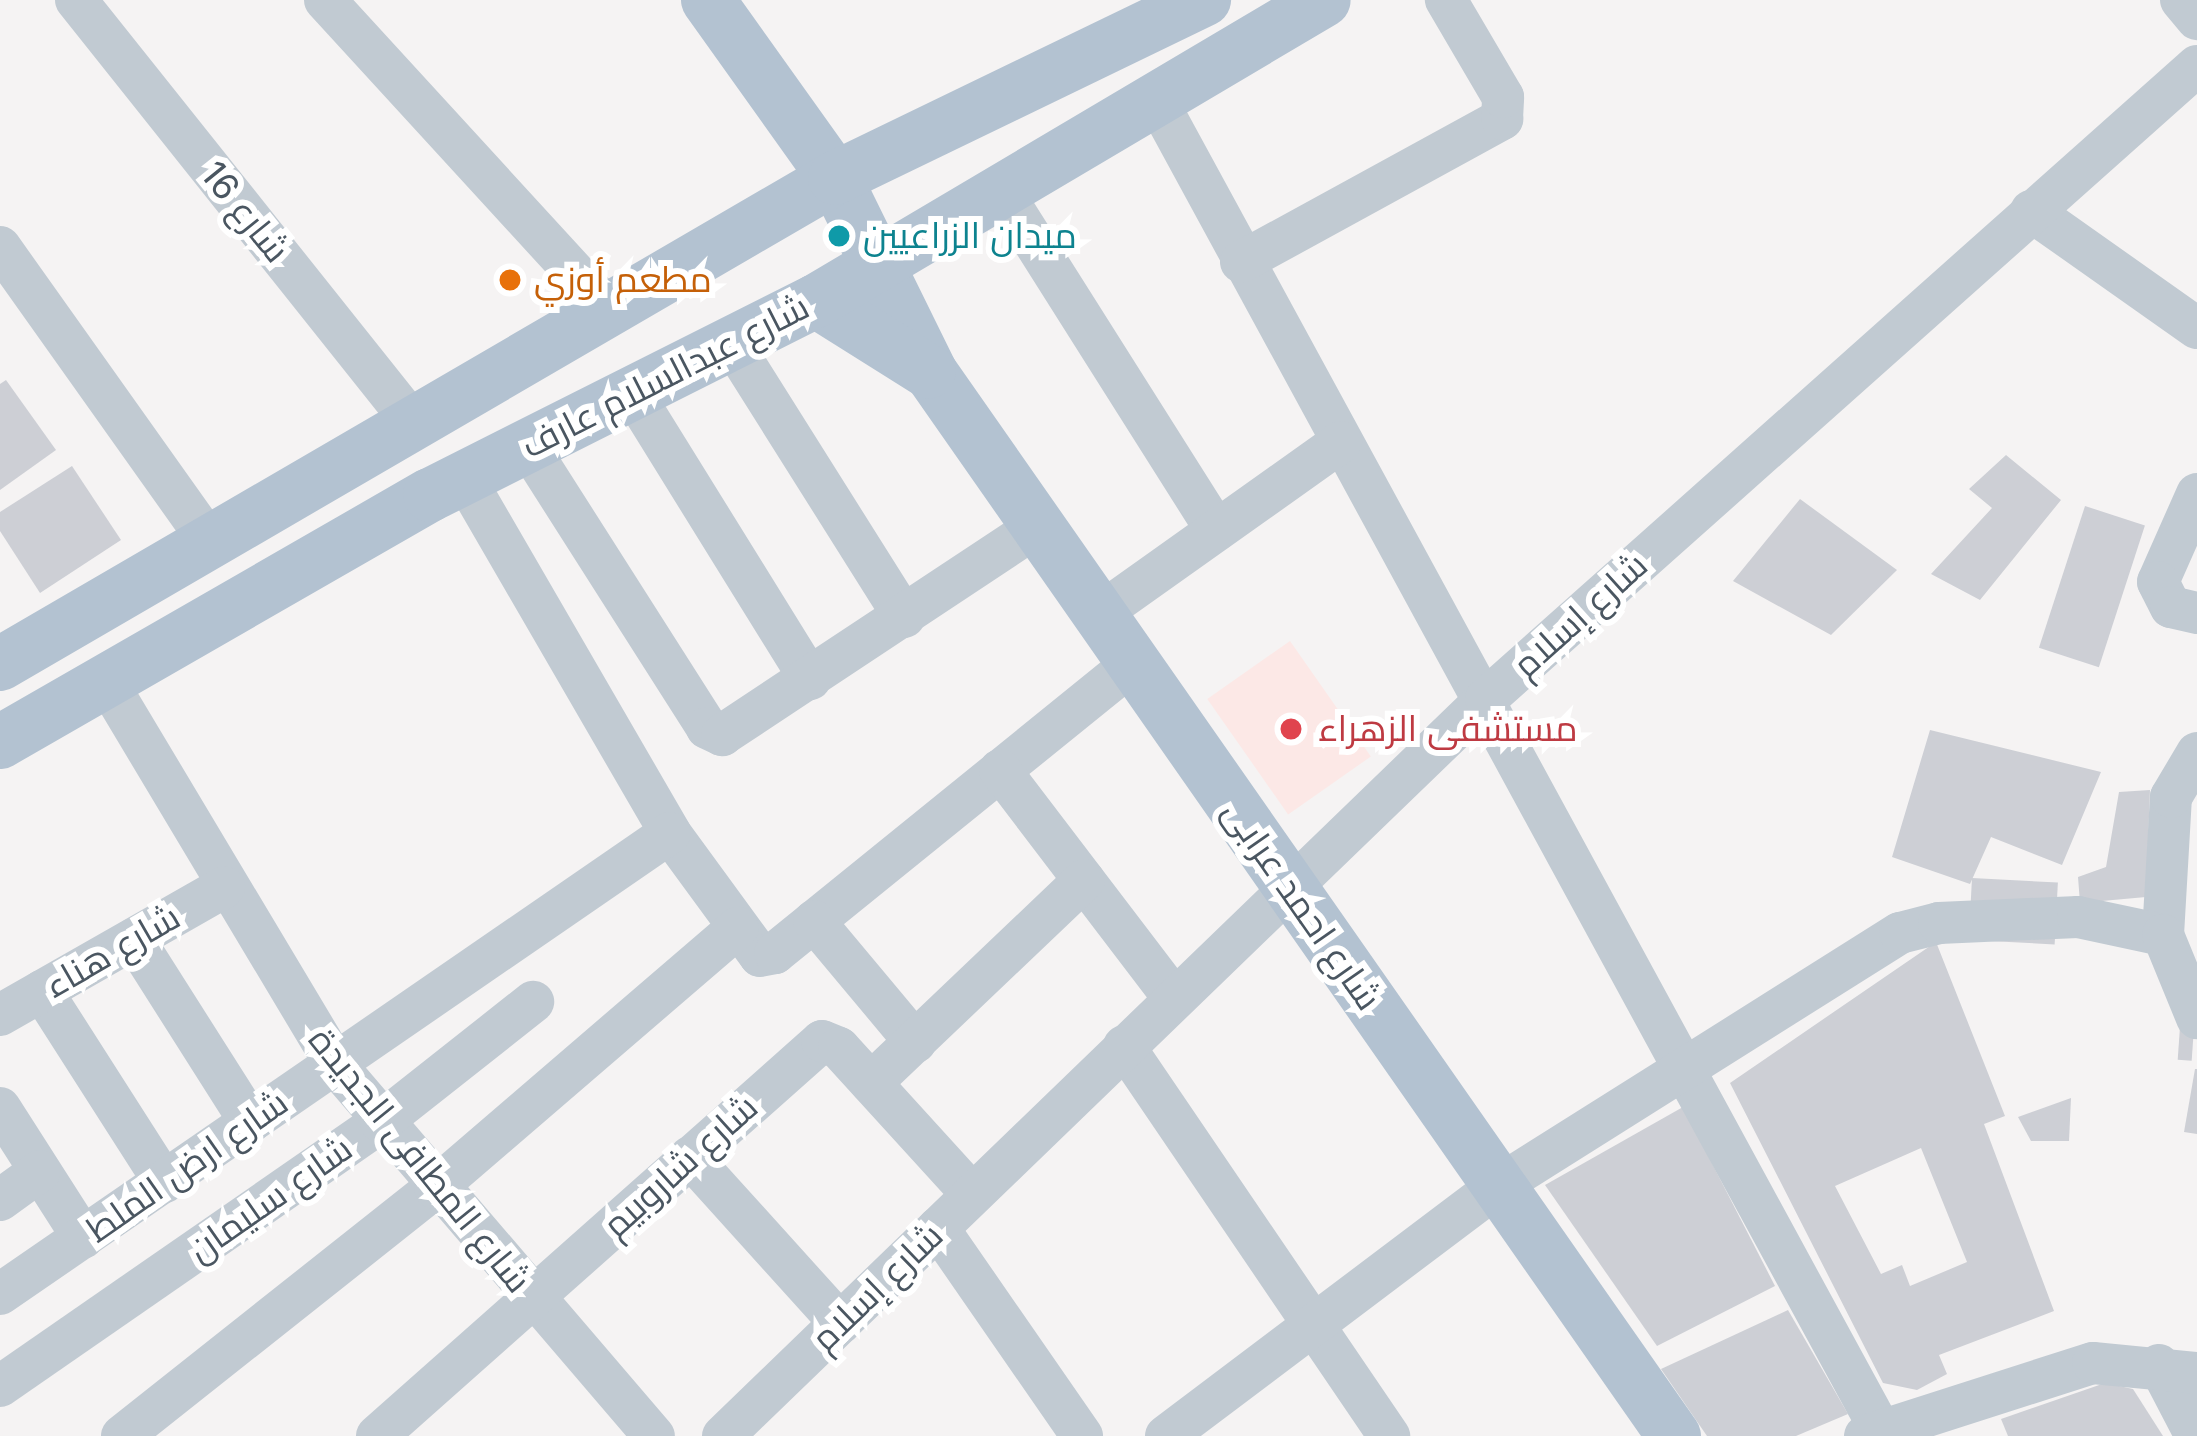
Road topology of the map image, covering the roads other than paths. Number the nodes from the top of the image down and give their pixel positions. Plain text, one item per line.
1 (76, 0) edge
2 (326, 0) edge
3 (708, 0) edge
4 (1204, 0) edge
5 (1324, 0) edge
6 (1446, 0) edge
7 (2181, 0) edge
8 (2197, 19) edge
9 (2197, 66) edge
10 (1156, 99) junction
11 (835, 178) junction
12 (1003, 193) junction
13 (2031, 211) junction
14 (0, 247) edge
15 (1241, 262) junction
16 (876, 267) junction
17 (816, 302) junction
18 (609, 310) junction
19 (2197, 328) edge
20 (731, 342) junction
21 (931, 373) junction
22 (632, 392) junction
23 (414, 424) junction
24 (1341, 442) junction
25 (527, 446) junction
26 (447, 486) junction
27 (2197, 494) edge
28 (1038, 526) junction
29 (1216, 530) junction
30 (210, 542) junction
31 (2197, 613) edge
32 (1099, 614) junction
33 (904, 617) junction
34 (1133, 662) junction
35 (0, 664) edge
36 (105, 679) junction
37 (810, 680) junction
38 (1486, 699) junction
39 (0, 742) edge
40 (2197, 753) edge
41 (1000, 770) junction
42 (670, 833) junction
43 (1084, 880) junction
44 (1290, 886) junction
45 (224, 887) junction
46 (814, 921) junction
47 (737, 928) junction
48 (2163, 935) junction
49 (134, 939) junction
50 (42, 991) junction
51 (1174, 998) junction
52 (533, 1002) dead end
53 (0, 1015) edge
54 (2197, 1018) edge
55 (915, 1042) junction
56 (1124, 1046) junction
57 (334, 1064) junction
58 (1690, 1071) junction
59 (871, 1084) junction
60 (0, 1108) edge
61 (250, 1122) junction
62 (381, 1122) junction
63 (690, 1157) junction
64 (40, 1171) junction
65 (164, 1182) junction
66 (1498, 1186) junction
67 (435, 1187) junction
68 (972, 1194) junction
69 (0, 1200) edge
70 (938, 1228) junction
71 (83, 1238) junction
72 (0, 1294) edge
73 (533, 1299) junction
74 (840, 1323) junction
75 (1313, 1325) junction
76 (2178, 1369) edge
77 (0, 1386) edge
78 (770, 1419) edge
79 (1873, 1432) edge
80 (122, 1436) edge
81 (377, 1436) edge
82 (654, 1436) edge
83 (723, 1436) edge
84 (1082, 1436) edge
85 (1166, 1436) edge
86 (1389, 1436) edge
87 (1674, 1436) edge
88 (2196, 1436) edge

1 - 23 street, شارع 16
2 - 18 street
3 - 11 main road, شارع احمد عرابى
4 - 11 main road
5 - 10 main road, شارع عبدالسلام عارف
6 - 15 street
7 - 8 street
9 - 13 street, شارع إسلام
10 - 12 main road, شارع عبدالسلام عارف
10 - 15 street
11 - 16 main road, شارع احمد عرابى
11 - 18 main road
12 - 16 main road, شارع عبدالسلام عارف
12 - 29 street
13 - 19 street
13 - 38 street, شارع إسلام
14 - 30 street
15 - 24 street
16 - 17 main road, شارع عبدالسلام عارف
16 - 21 main road, شارع احمد عرابى
17 - 20 main road, شارع عبدالسلام عارف
17 - 21 main road, شارع احمد عرابى
18 - 23 main road
20 - 22 main road, شارع عبدالسلام عارف
20 - 33 street
21 - 28 main road, شارع احمد عرابى
22 - 25 main road, شارع عبدالسلام عارف
22 - 37 street
23 - 30 main road
24 - 29 street
24 - 38 street
25 - 26 main road, شارع عبدالسلام عارف
25 - 37 street
26 - 36 main road, شارع عبدالسلام عارف
26 - 42 street
27 - 31 street
28 - 32 main road, شارع احمد عرابى
28 - 33 street
29 - 32 street
30 - 35 main road
32 - 34 main road, شارع احمد عرابى
33 - 37 street
34 - 41 street
34 - 44 main road, شارع احمد عرابى
36 - 39 main road, شارع عبدالسلام عارف
36 - 45 street, شارع المطافى الجديدة
38 - 44 street, شارع إسلام
38 - 58 street
40 - 48 street
41 - 43 street
41 - 46 street
42 - 47 street
42 - 57 street, شارع ارض الملط
43 - 51 street
43 - 55 street
44 - 51 street, شارع إسلام
44 - 66 main road, شارع احمد عرابى
45 - 49 street, شارع هناء
45 - 57 street, شارع المطافى الجديدة
46 - 47 street
46 - 55 street
47 - 67 street
48 - 54 street
48 - 58 street
49 - 50 street, شارع هناء
49 - 61 street
50 - 53 street, شارع هناء
50 - 65 street
51 - 56 street, شارع إسلام
52 - 62 street, شارع سليمان
55 - 59 street
56 - 68 street, شارع إسلام
56 - 75 street
57 - 61 street, شارع ارض الملط
57 - 62 street, شارع المطافى الجديدة
58 - 66 street
58 - 79 street
59 - 63 street, شارع شاروبيم
59 - 68 street, شارع شاروبيم
60 - 64 street
61 - 65 street, شارع ارض الملط
62 - 67 street, شارع المطافى الجديدة
62 - 77 street, شارع سليمان
63 - 73 street, شارع شاروبيم
63 - 74 street
64 - 69 street
64 - 71 street
65 - 71 street, شارع ارض الملط
66 - 75 street
66 - 87 main road, شارع احمد عرابى
67 - 73 street, شارع المطافى الجديدة
67 - 80 street
68 - 70 street, شارع إسلام
70 - 74 street, شارع إسلام
70 - 84 street
71 - 72 street, شارع ارض الملط
73 - 81 street, شارع شاروبيم
73 - 82 street, شارع المطافى الجديدة
74 - 78 street, شارع إسلام
75 - 85 street
75 - 86 street
76 - 79 street
76 - 88 street
78 - 83 street, شارع إسلام

